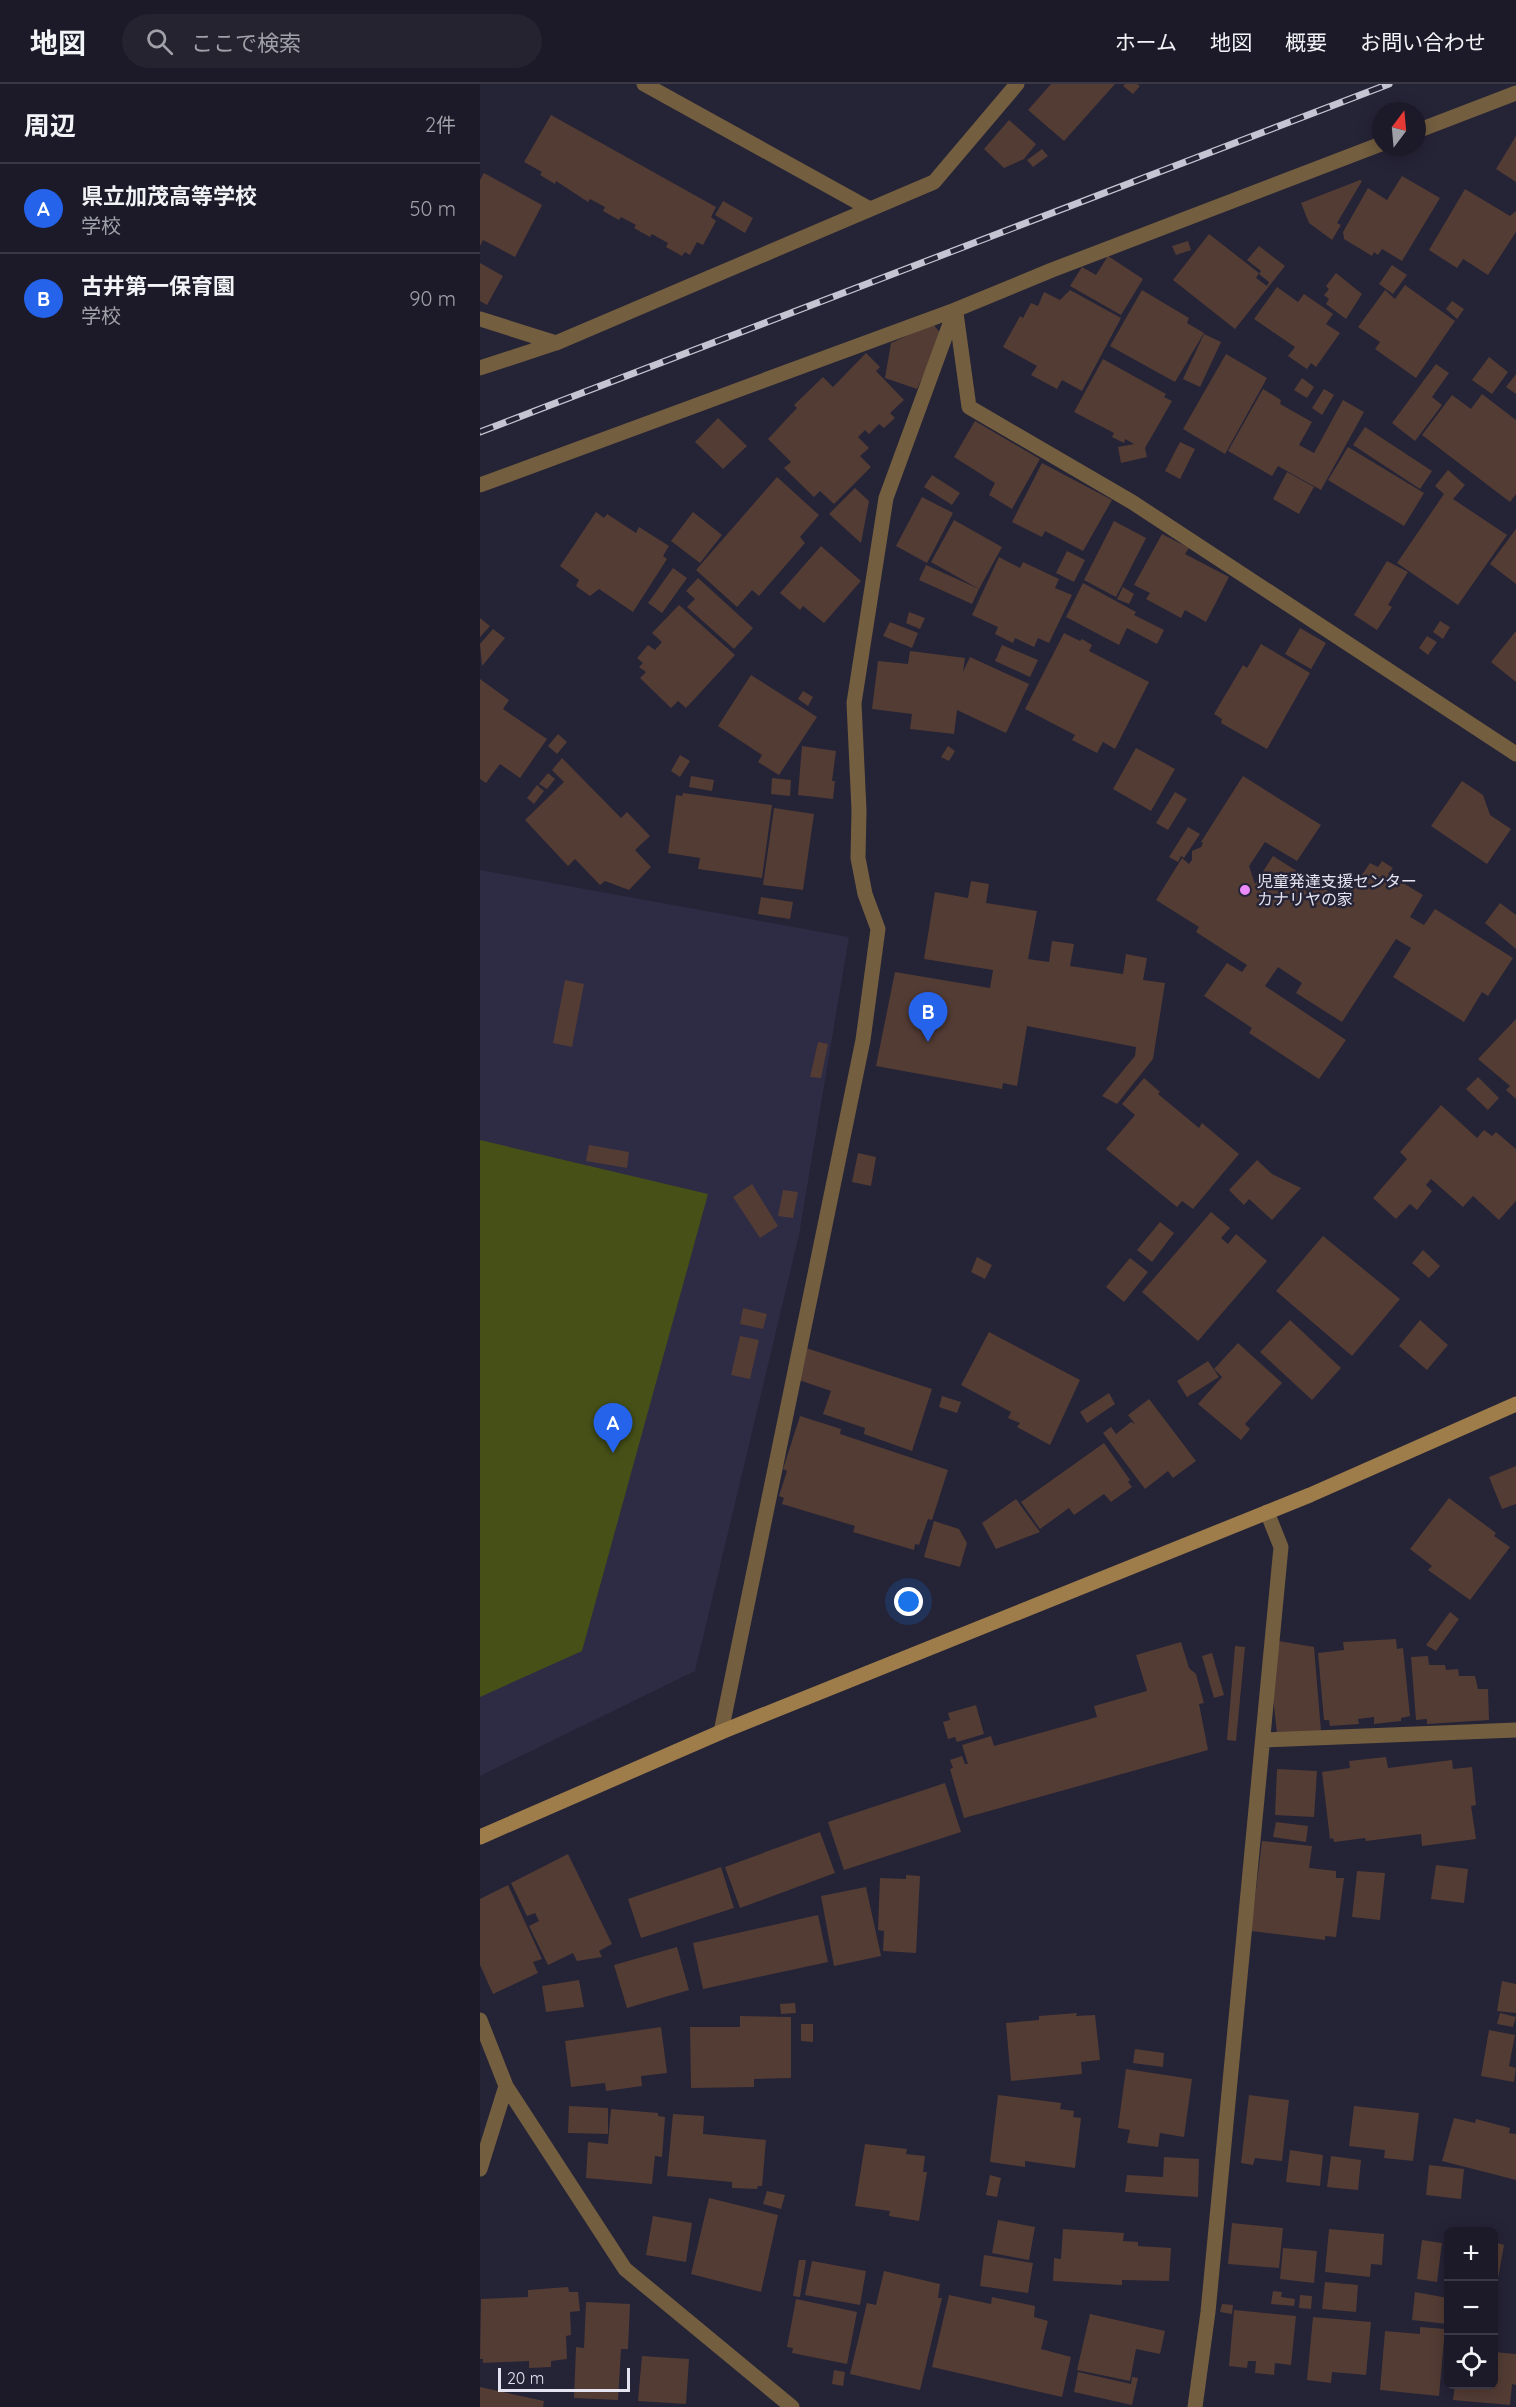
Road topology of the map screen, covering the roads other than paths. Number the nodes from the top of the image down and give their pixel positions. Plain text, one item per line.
1 (644, 84) edge
2 (1017, 84) edge
3 (1516, 93) edge
4 (1426, 128) edge
5 (1372, 147) edge
6 (870, 209) junction
7 (956, 310) junction
8 (480, 319) edge
9 (556, 342) junction
10 (480, 368) edge
11 (480, 485) edge
12 (1516, 754) edge
13 (1516, 1404) edge
14 (1267, 1512) junction
15 (1516, 1730) edge
16 (721, 1732) junction
17 (1263, 1740) junction
18 (480, 1837) edge
19 (480, 2020) edge
20 (506, 2086) junction
21 (480, 2169) edge
22 (792, 2407) edge
23 (1195, 2407) edge

1 - 6 street
2 - 6 street
3 - 4 street
5 - 7 street
6 - 9 street
7 - 11 street
7 - 12 street
7 - 16 street
8 - 9 street
9 - 10 street
13 - 14 street
14 - 16 street
14 - 17 street
15 - 17 street
16 - 18 street
17 - 23 street
19 - 20 street
20 - 21 street
20 - 22 street

